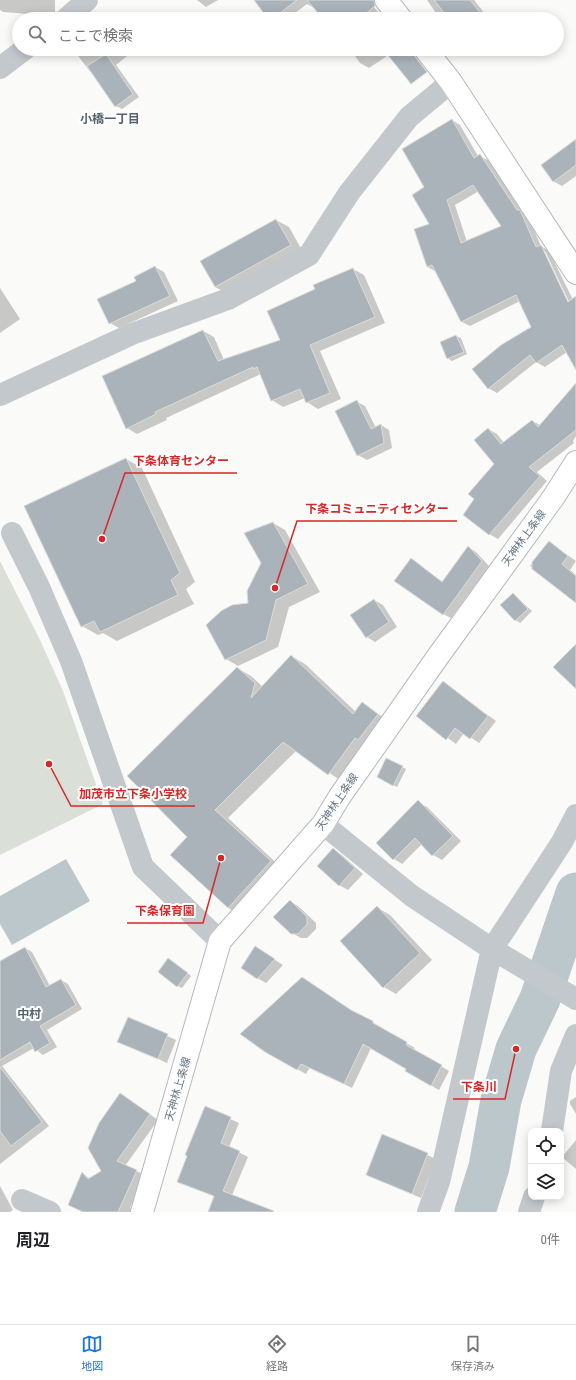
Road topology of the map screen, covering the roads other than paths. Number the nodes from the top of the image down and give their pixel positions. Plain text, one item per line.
1 (87, 0) edge
2 (386, 0) edge
3 (74, 12) edge
4 (395, 12) edge
5 (16, 56) edge
6 (431, 56) edge
7 (0, 68) edge
8 (451, 82) junction
9 (576, 273) edge
10 (0, 395) edge
11 (576, 462) edge
12 (12, 533) dead end
13 (576, 815) edge
14 (323, 824) junction
15 (220, 941) junction
16 (492, 949) junction
17 (576, 999) edge
18 (576, 1035) edge
19 (552, 1128) edge
20 (22, 1200) dead end
21 (533, 1200) edge
22 (50, 1212) edge
23 (142, 1212) edge
24 (428, 1212) edge
25 (529, 1212) edge

1 - 3 street
2 - 4 main road
5 - 7 street
6 - 8 main road
8 - 9 main road
8 - 10 street
11 - 14 main road, 天神林上条線
12 - 15 street
13 - 16 street
14 - 15 main road, 天神林上条線
14 - 16 street
15 - 23 main road, 天神林上条線
16 - 17 street
16 - 24 street
18 - 19 street
20 - 22 street
21 - 25 street

